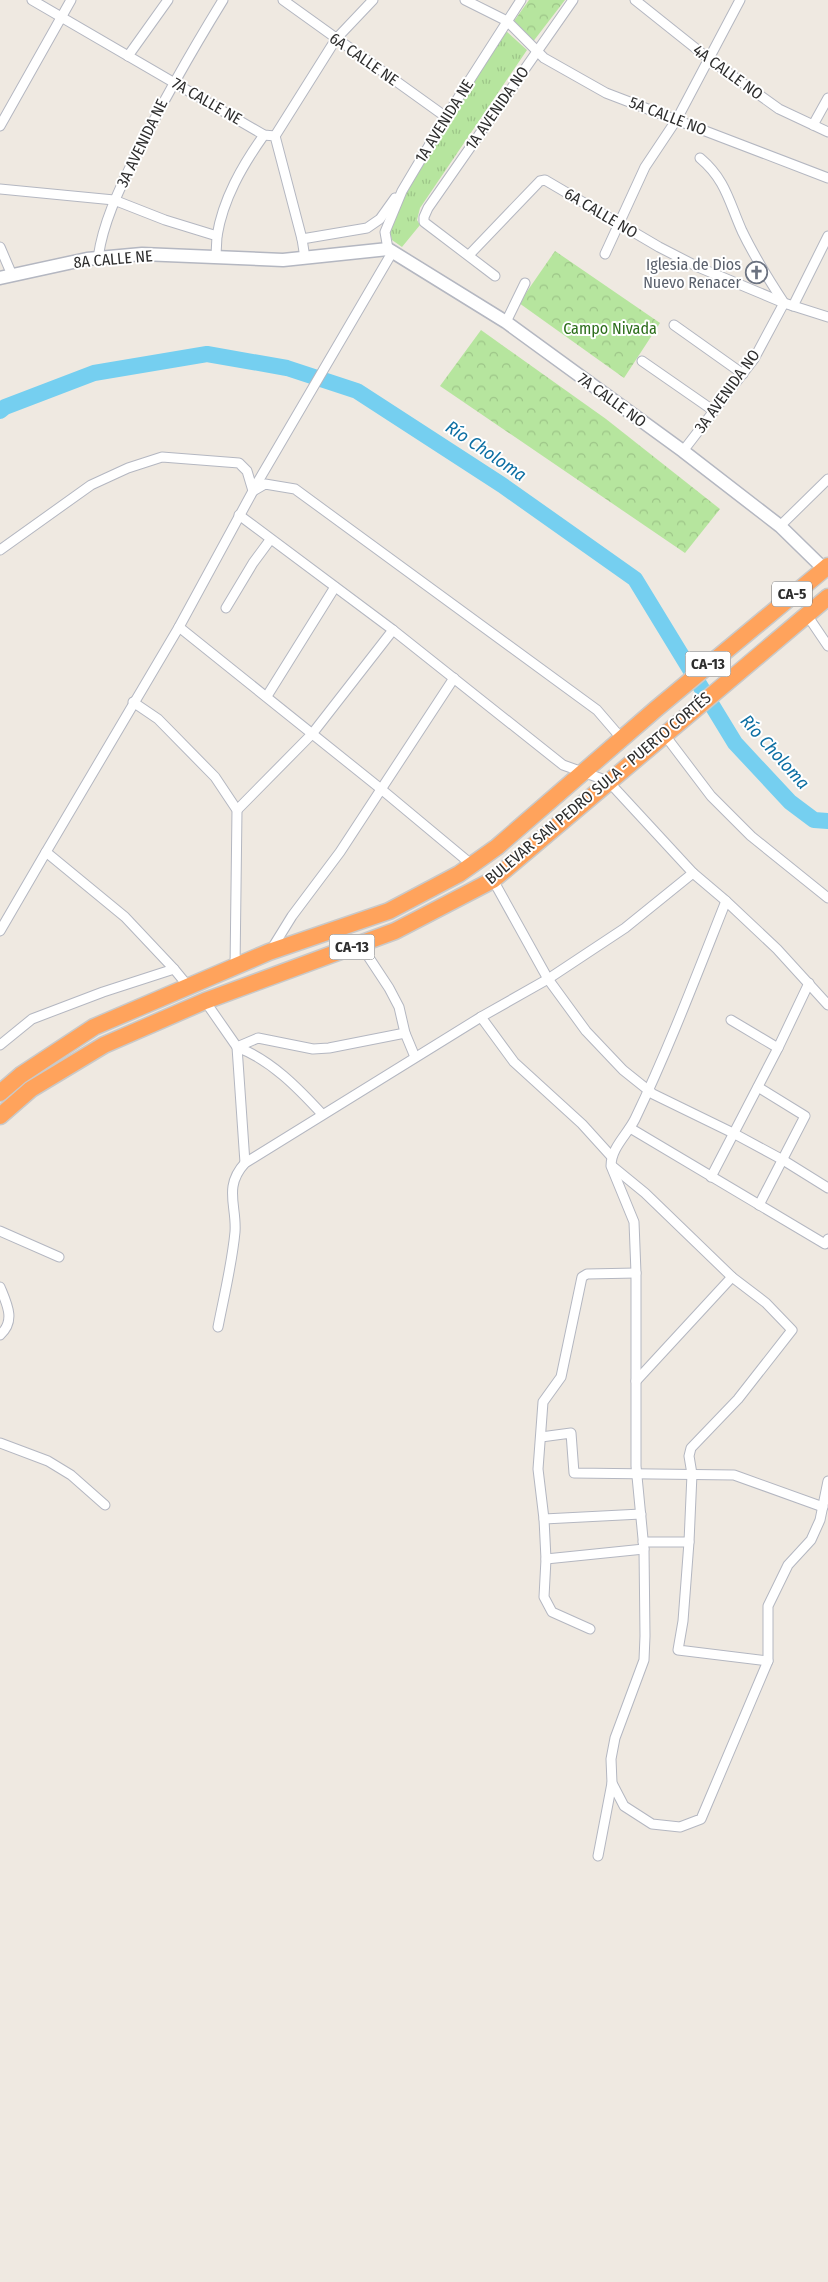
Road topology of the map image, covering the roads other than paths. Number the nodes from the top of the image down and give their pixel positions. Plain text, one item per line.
1 (32, 0) edge
2 (71, 0) edge
3 (168, 0) edge
4 (223, 0) edge
5 (283, 0) edge
6 (373, 0) edge
7 (465, 0) edge
8 (521, 0) edge
9 (573, 0) edge
10 (635, 0) edge
11 (740, 0) edge
12 (60, 17) junction
13 (507, 21) junction
14 (336, 39) junction
15 (537, 52) junction
16 (128, 56) junction
17 (709, 59) junction
18 (173, 82) junction
19 (828, 98) edge
20 (446, 117) junction
21 (677, 119) junction
22 (813, 124) junction
23 (0, 126) edge
24 (828, 132) edge
25 (264, 135) junction
26 (275, 136) junction
27 (700, 158) dead end
28 (828, 178) edge
29 (0, 189) edge
30 (402, 191) junction
31 (114, 200) junction
32 (619, 224) junction
33 (217, 236) junction
34 (828, 236) edge
35 (302, 239) junction
36 (0, 247) edge
37 (390, 250) junction
38 (605, 254) dead end
39 (216, 255) junction
40 (469, 255) junction
41 (98, 258) junction
42 (305, 258) junction
43 (6, 276) edge
44 (495, 276) dead end
45 (525, 283) dead end
46 (788, 304) junction
47 (828, 317) edge
48 (506, 322) junction
49 (674, 325) dead end
50 (642, 361) dead end
51 (743, 374) junction
52 (714, 411) junction
53 (683, 451) junction
54 (828, 479) edge
55 (253, 492) junction
56 (240, 515) junction
57 (780, 526) junction
58 (270, 540) junction
59 (0, 550) edge
60 (826, 567) edge
61 (335, 588) junction
62 (828, 597) edge
63 (226, 608) dead end
64 (807, 615) junction
65 (761, 620) joint
66 (179, 627) junction
67 (393, 630) junction
68 (828, 646) edge
69 (454, 678) junction
70 (267, 696) junction
71 (133, 702) junction
72 (668, 730) junction
73 (312, 734) junction
74 (622, 739) junction
75 (584, 772) junction
76 (608, 781) junction
77 (382, 788) junction
78 (237, 810) junction
79 (46, 852) junction
80 (471, 864) junction
81 (693, 874) junction
82 (494, 880) junction
83 (828, 898) edge
84 (726, 901) junction
85 (0, 931) edge
86 (360, 944) junction
87 (269, 952) junction
88 (235, 968) junction
89 (174, 969) junction
90 (548, 980) junction
91 (810, 983) junction
92 (188, 986) junction
93 (205, 1001) junction
94 (828, 1005) edge
95 (481, 1017) junction
96 (732, 1020) dead end
97 (405, 1033) junction
98 (0, 1045) edge
99 (237, 1047) junction
100 (778, 1048) junction
101 (415, 1057) junction
102 (758, 1087) junction
103 (648, 1090) junction
104 (0, 1092) edge
105 (322, 1114) junction
106 (0, 1116) edge
107 (630, 1128) junction
108 (733, 1133) junction
109 (784, 1160) junction
110 (611, 1161) junction
111 (245, 1163) junction
112 (711, 1177) junction
113 (828, 1187) edge
114 (759, 1205) junction
115 (0, 1231) edge
116 (828, 1239) edge
117 (59, 1257) dead end
118 (636, 1273) junction
119 (732, 1277) junction
120 (0, 1287) edge
121 (218, 1327) dead end
122 (0, 1335) edge
123 (636, 1381) junction
124 (541, 1437) junction
125 (0, 1443) edge
126 (637, 1473) junction
127 (692, 1474) junction
128 (828, 1481) edge
129 (104, 1505) dead end
130 (823, 1506) junction
131 (640, 1514) junction
132 (544, 1518) junction
133 (689, 1542) junction
134 (643, 1546) junction
135 (546, 1559) junction
136 (590, 1629) dead end
137 (768, 1661) junction
138 (612, 1783) junction
139 (598, 1856) dead end

1 - 12 street, 7A CALLE NE
2 - 12 street
3 - 16 street
4 - 18 street, 3A AVENIDA NE
5 - 14 street, 6A CALLE NE
6 - 14 street
7 - 13 street
8 - 13 street, 1A AVENIDA NE
9 - 15 street, 1A AVENIDA NO
10 - 17 street, 4A CALLE NO
11 - 17 street
12 - 16 street, 7A CALLE NE
12 - 23 street
13 - 15 street, 5A CALLE NO
13 - 20 street, 1A AVENIDA NE
14 - 20 street, 6A CALLE NE
14 - 26 street
15 - 21 street, 5A CALLE NO
15 - 40 street, 1A AVENIDA NO
16 - 18 street, 7A CALLE NE
17 - 21 street
17 - 22 street, 4A CALLE NO
18 - 25 street, 7A CALLE NE
18 - 31 street, 3A AVENIDA NE
19 - 22 street
20 - 30 street, 1A AVENIDA NE
21 - 28 street, 5A CALLE NO
21 - 32 street
22 - 24 street, 4A CALLE NO
25 - 26 street, 7A CALLE NE
25 - 33 street
26 - 35 street
27 - 46 street
29 - 31 street
30 - 35 street
30 - 37 street, 1A AVENIDA NE
31 - 33 street
31 - 41 street, 3A AVENIDA NE
32 - 38 street
32 - 40 street, 6A CALLE NO
32 - 46 street, 6A CALLE NO
33 - 39 street
34 - 46 street, 3A AVENIDA NO
35 - 42 street
36 - 43 street
37 - 42 street
37 - 48 street, 7A CALLE NO
37 - 55 street
39 - 41 street, 8A CALLE NE
39 - 42 street
40 - 44 street
41 - 43 street, 8A CALLE NE
45 - 48 street
46 - 47 street, 6A CALLE NO
46 - 51 street, 3A AVENIDA NO
48 - 53 street, 7A CALLE NO
49 - 51 street
50 - 52 street
51 - 52 street, 3A AVENIDA NO
52 - 53 street, 3A AVENIDA NO
53 - 57 street, 7A CALLE NO
54 - 57 street
55 - 56 street
55 - 59 street
55 - 74 street
56 - 58 street
56 - 66 street
57 - 60 street, 7A CALLE NO
58 - 61 street
58 - 63 street
60 - 65 highway, BULEVAR SAN PEDRO SULA - PUERTO CORTÉS / CA-5
61 - 67 street
61 - 70 street
62 - 64 highway, BULEVAR SAN PEDRO SULA - PUERTO CORTÉS / CA-13
64 - 68 street
64 - 72 highway, BULEVAR SAN PEDRO SULA - PUERTO CORTÉS / CA-13
65 - 74 highway, BULEVAR SAN PEDRO SULA - PUERTO CORTÉS / CA-13
66 - 70 street
66 - 71 street
67 - 69 street
67 - 73 street
69 - 75 street
69 - 77 street
70 - 73 street
71 - 78 street
71 - 79 street
72 - 76 highway, BULEVAR SAN PEDRO SULA - PUERTO CORTÉS / CA-13
72 - 83 street
73 - 77 street
73 - 78 street
74 - 75 highway, BULEVAR SAN PEDRO SULA - PUERTO CORTÉS / CA-13
75 - 76 street
75 - 80 highway, BULEVAR SAN PEDRO SULA - PUERTO CORTÉS / CA-13
76 - 81 street
76 - 82 highway, BULEVAR SAN PEDRO SULA - PUERTO CORTÉS / CA-13
77 - 80 street
77 - 87 street
78 - 88 street
79 - 85 street
79 - 89 street
80 - 87 highway, BULEVAR SAN PEDRO SULA - PUERTO CORTÉS / CA-13
81 - 84 street
81 - 90 street
82 - 86 highway, BULEVAR SAN PEDRO SULA - PUERTO CORTÉS / CA-13
82 - 90 street
84 - 91 street
84 - 103 street
86 - 93 highway, BULEVAR SAN PEDRO SULA - PUERTO CORTÉS / CA-13
86 - 97 street
87 - 88 highway, BULEVAR SAN PEDRO SULA - PUERTO CORTÉS / CA-13
88 - 92 highway, BULEVAR SAN PEDRO SULA - PUERTO CORTÉS / CA-13
89 - 92 street
89 - 98 street
90 - 95 street
90 - 103 street
91 - 94 street
91 - 100 street
92 - 104 highway, BULEVAR SAN PEDRO SULA - PUERTO CORTÉS / CA-13
93 - 99 street
93 - 106 highway, BULEVAR SAN PEDRO SULA - PUERTO CORTÉS / CA-13
95 - 101 street
95 - 110 street
96 - 100 street
97 - 99 street
97 - 101 street
99 - 105 street
99 - 111 street
100 - 102 street
101 - 105 street
102 - 108 street
102 - 109 street
103 - 107 street
103 - 108 street
105 - 111 street
107 - 110 street
107 - 112 street
108 - 109 street
108 - 112 street
109 - 113 street
109 - 114 street
110 - 118 street
110 - 119 street
111 - 121 street
112 - 114 street
114 - 116 street
115 - 117 street
118 - 123 street
118 - 124 street
119 - 123 street
119 - 127 street
120 - 122 street
123 - 126 street
124 - 126 street
124 - 132 street
125 - 129 street
126 - 127 street
126 - 131 street
127 - 130 street
127 - 133 street
128 - 130 street
130 - 137 street
131 - 132 street
131 - 134 street
132 - 135 street
133 - 134 street
133 - 137 street
134 - 135 street
134 - 138 street
135 - 136 street
137 - 138 street
138 - 139 street

